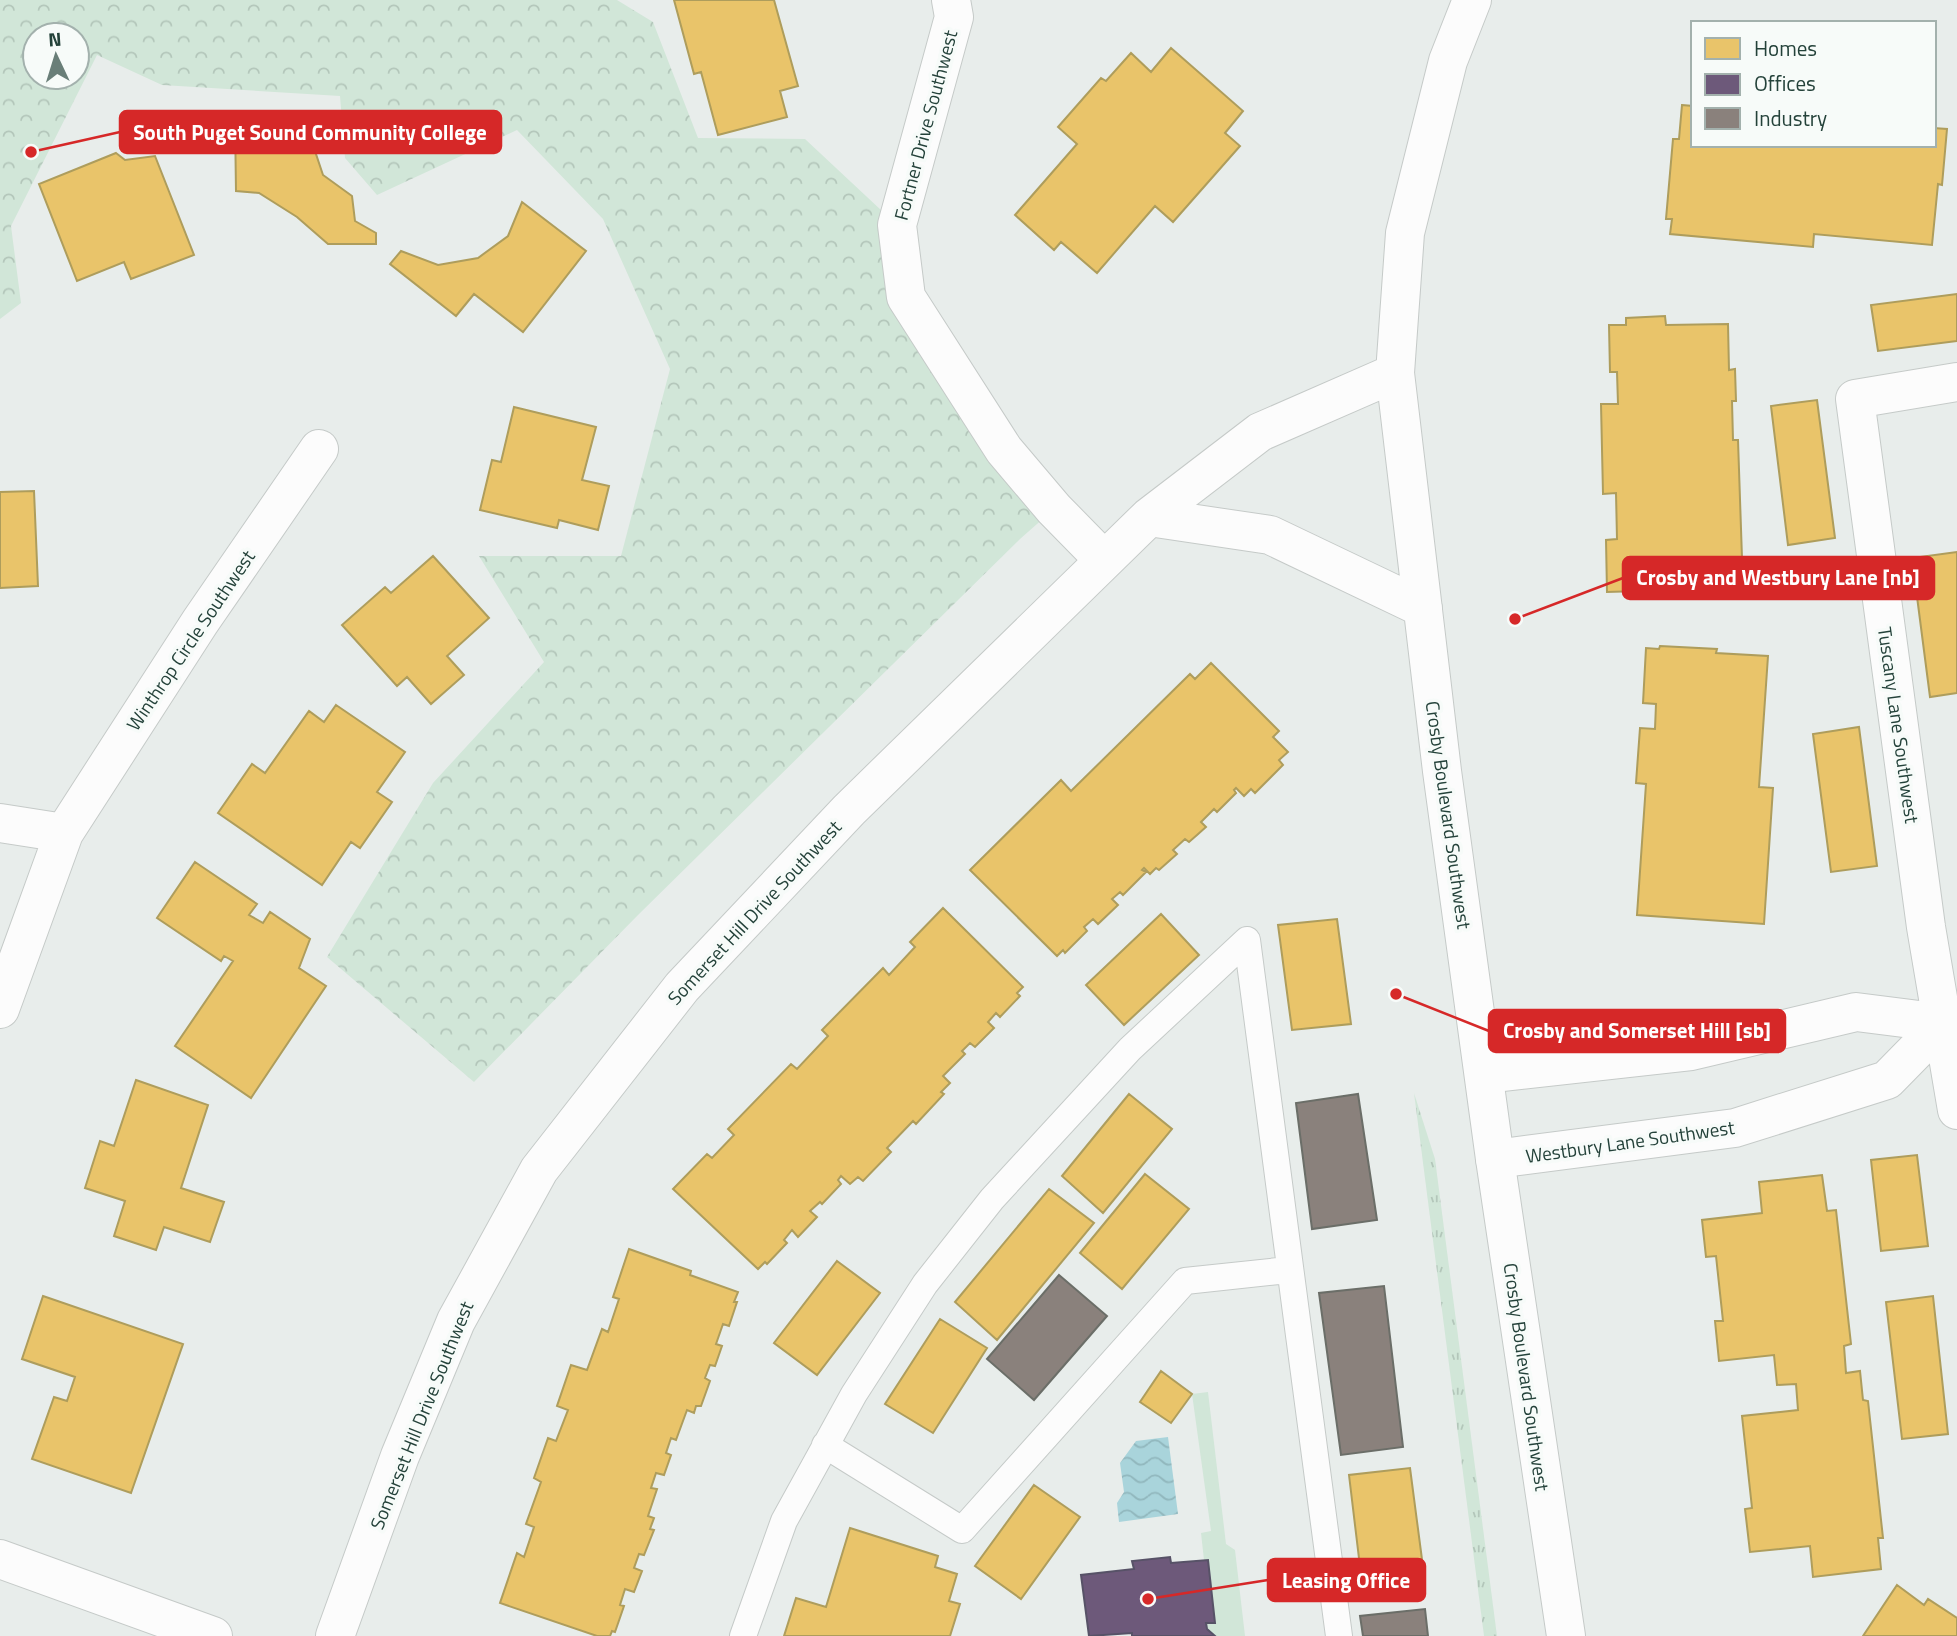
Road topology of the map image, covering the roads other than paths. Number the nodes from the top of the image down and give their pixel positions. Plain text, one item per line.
1 (951, 0) edge
2 (1472, 0) edge
3 (1395, 373) junction
4 (1957, 382) edge
5 (319, 449) dead end
6 (1149, 517) junction
7 (1104, 560) junction
8 (1423, 608) junction
9 (0, 823) edge
10 (64, 833) junction
11 (0, 1009) edge
12 (1950, 1022) edge
13 (1484, 1074) junction
14 (1957, 1110) edge
15 (1495, 1159) junction
16 (1288, 1270) junction
17 (825, 1445) junction
18 (0, 1559) edge
19 (213, 1636) edge
20 (335, 1636) edge
21 (743, 1636) edge
22 (1339, 1636) edge
23 (1566, 1636) edge

1 - 7 street, Fortner Drive Southwest
2 - 3 street, Crosby Boulevard Southwest
3 - 6 street, Somerset Hill Drive Southwest
3 - 8 street, Crosby Boulevard Southwest
4 - 12 street, Tuscany Lane Southwest
5 - 10 street, Winthrop Circle Southwest
6 - 7 street, Somerset Hill Drive Southwest
6 - 8 street
7 - 20 street, Somerset Hill Drive Southwest
8 - 13 street, Crosby Boulevard Southwest
9 - 10 street
10 - 11 street, Winthrop Circle Southwest
12 - 13 street
12 - 14 street, Tuscany Lane Southwest
12 - 15 street, Westbury Lane Southwest
13 - 15 street, Crosby Boulevard Southwest
15 - 23 street, Crosby Boulevard Southwest
16 - 17 lane
16 - 17 lane
16 - 22 lane
17 - 21 lane
18 - 19 street

